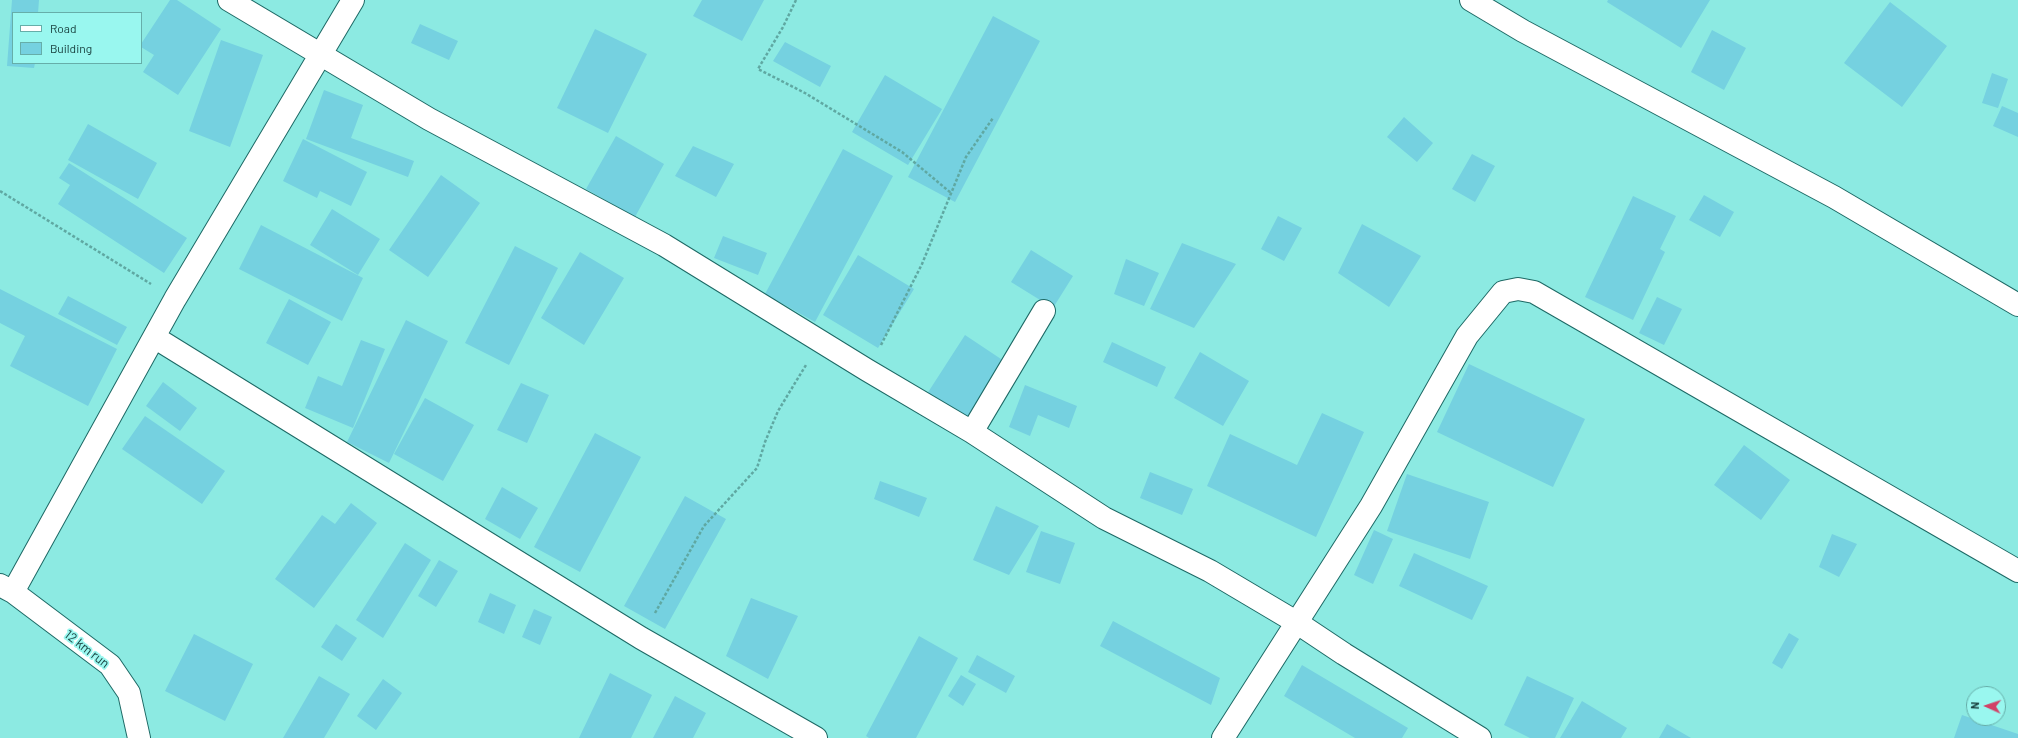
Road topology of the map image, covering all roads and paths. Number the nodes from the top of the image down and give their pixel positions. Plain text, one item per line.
1 (229, 0) edge
2 (354, 0) edge
3 (796, 0) edge
4 (1471, 0) edge
5 (320, 56) junction
6 (993, 118) dead end
7 (0, 192) edge
8 (951, 193) junction
9 (175, 299) junction
10 (2018, 304) edge
11 (1044, 311) dead end
12 (154, 337) junction
13 (821, 341) junction
14 (868, 370) junction
15 (972, 432) junction
16 (2018, 571) edge
17 (6, 588) edge
18 (1296, 622) junction
19 (641, 638) junction
20 (139, 738) edge
21 (816, 738) edge
22 (1223, 738) edge
23 (1480, 738) edge

1 - 5 street
2 - 5 street
3 - 8 path
4 - 10 street
5 - 9 street
5 - 13 street
6 - 8 path
7 - 9 path
8 - 14 path
9 - 12 street
11 - 15 street
12 - 17 street
12 - 19 street
13 - 14 street
13 - 19 path
14 - 15 street
15 - 18 street
16 - 18 street
17 - 20 street, 12 km run
18 - 22 street
18 - 23 street
19 - 21 street

